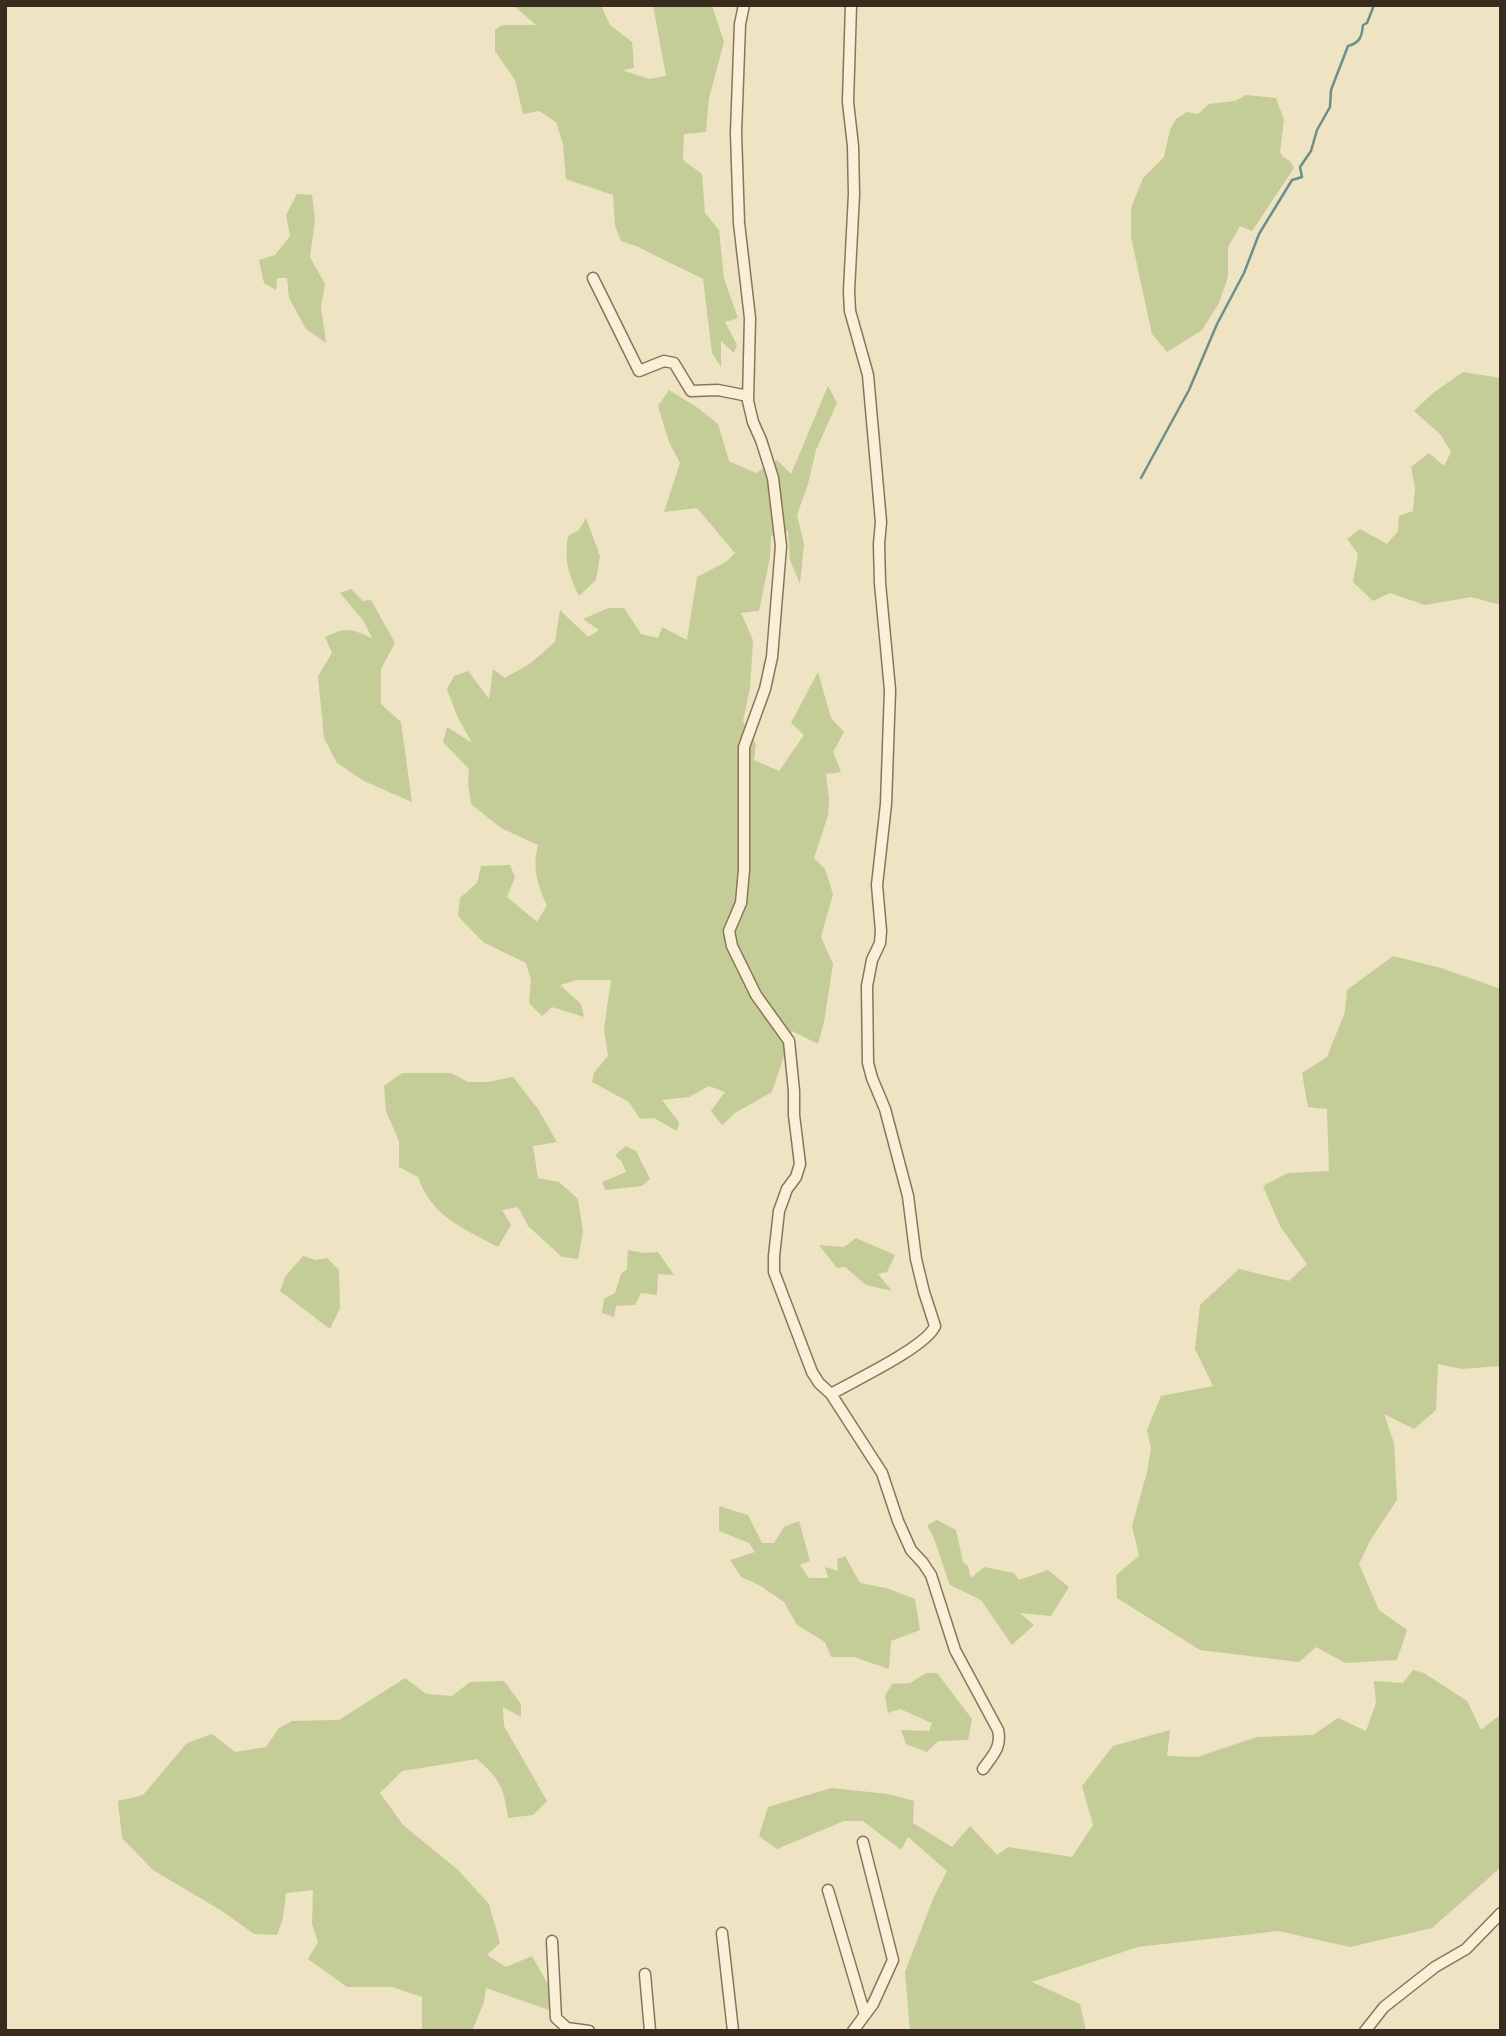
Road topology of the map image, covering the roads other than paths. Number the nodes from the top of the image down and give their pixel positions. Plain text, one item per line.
1 (744, 5) edge
2 (851, 5) edge
3 (593, 278) dead end
4 (748, 396) junction
5 (831, 1394) junction
6 (983, 1769) dead end
7 (863, 1842) dead end
8 (828, 1890) dead end
9 (1501, 1913) edge
10 (722, 1933) dead end
11 (552, 1941) dead end
12 (645, 1974) dead end
13 (865, 2015) junction
14 (589, 2031) edge
15 (650, 2031) edge
16 (733, 2031) edge
17 (853, 2031) edge
18 (1365, 2031) edge

1 - 4 street
2 - 5 street
3 - 4 street
4 - 5 street
5 - 6 street
7 - 13 street
8 - 13 street
9 - 18 street
10 - 16 street
11 - 14 street
12 - 15 street
13 - 17 street

